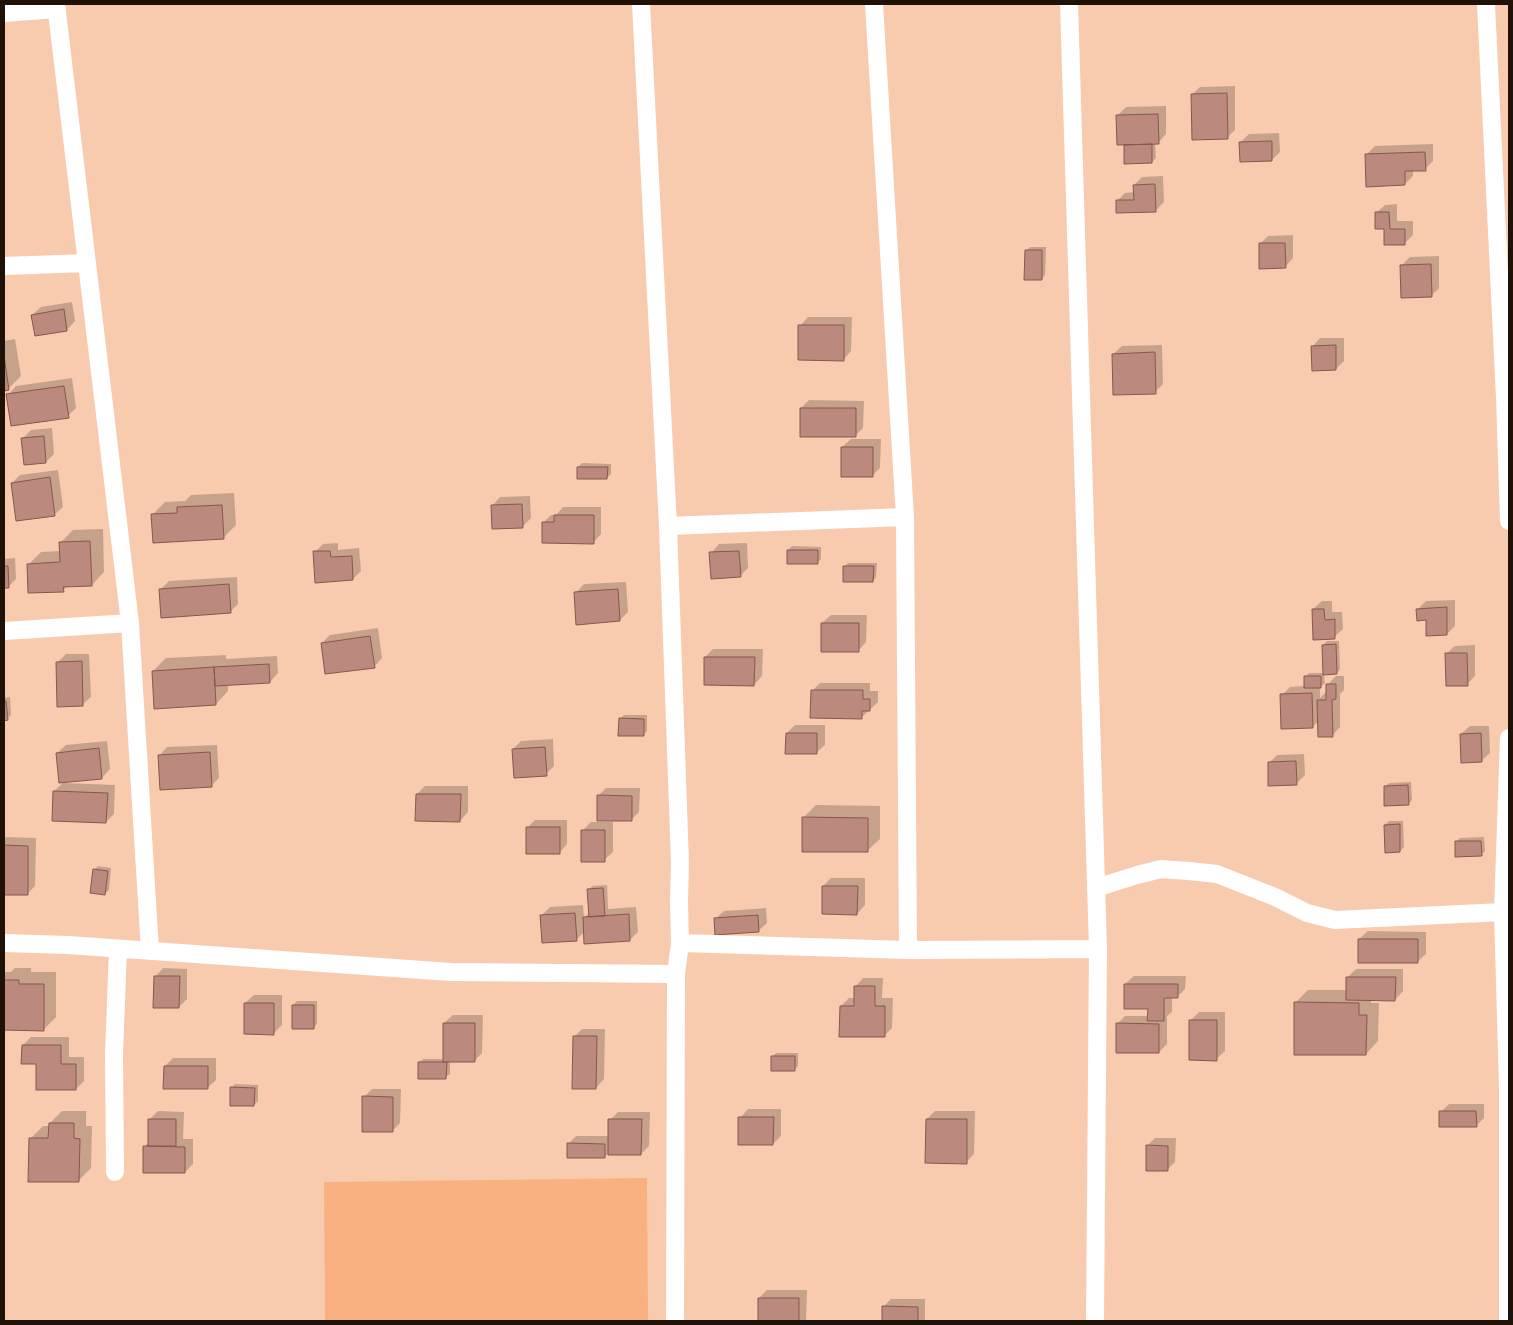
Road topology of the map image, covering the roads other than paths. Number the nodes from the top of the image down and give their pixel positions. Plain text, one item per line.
1 (642, 4) edge
2 (874, 4) edge
3 (1069, 4) edge
4 (1486, 4) edge
5 (56, 7) edge
6 (4, 13) edge
7 (87, 262) junction
8 (4, 266) edge
9 (1507, 397) edge
10 (905, 517) junction
11 (1509, 521) edge
12 (668, 526) junction
13 (130, 623) junction
14 (4, 631) edge
15 (1509, 738) edge
16 (1096, 888) junction
17 (1503, 912) junction
18 (4, 943) edge
19 (680, 943) junction
20 (118, 949) junction
21 (1098, 949) junction
22 (908, 950) junction
23 (150, 951) junction
24 (676, 974) junction
25 (1509, 1089) edge
26 (115, 1172) dead end
27 (675, 1321) edge
28 (1095, 1321) edge
29 (1508, 1321) edge

1 - 12 street
2 - 10 street
3 - 16 street
4 - 9 street
5 - 6 street
5 - 7 street
7 - 8 street
7 - 13 street
9 - 11 street
10 - 12 street
10 - 22 street
12 - 19 street
13 - 14 street
13 - 23 street
15 - 17 street
16 - 17 street
16 - 21 street
17 - 25 street
18 - 20 street
19 - 22 street
19 - 24 street
20 - 23 street
20 - 26 street
21 - 22 street
21 - 28 street
23 - 24 street
24 - 27 street
25 - 29 street

